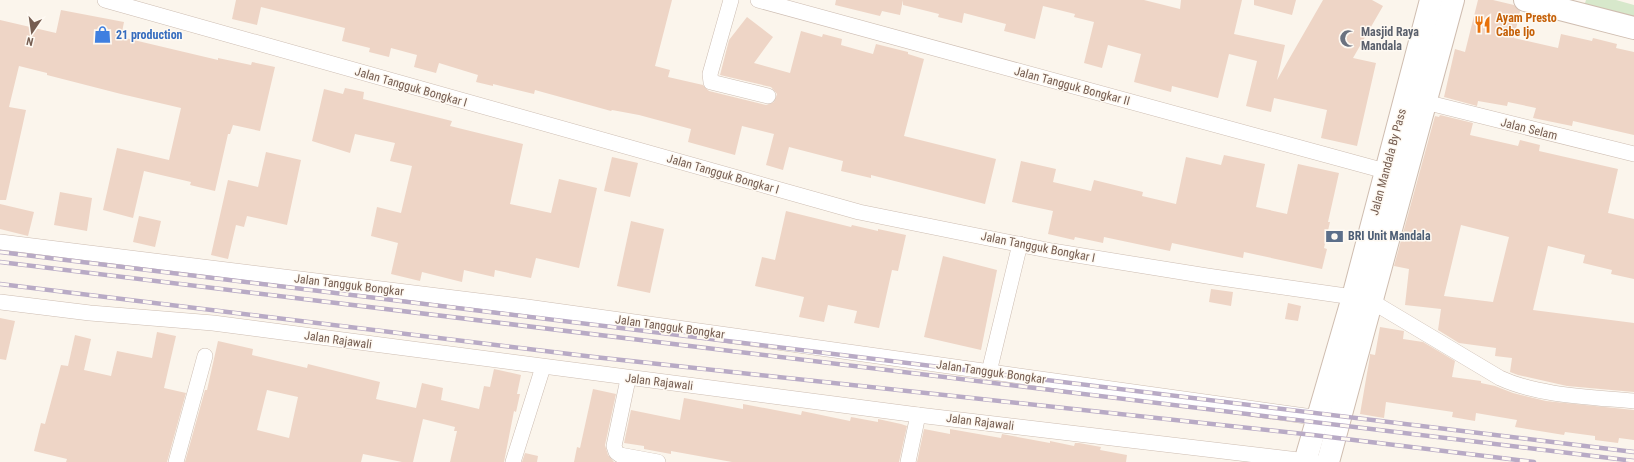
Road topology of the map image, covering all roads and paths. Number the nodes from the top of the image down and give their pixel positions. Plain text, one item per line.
1 (105, 0) edge
2 (731, 0) edge
3 (758, 0) edge
4 (1431, 0) edge
5 (1453, 0) edge
6 (1525, 0) edge
7 (1634, 28) edge
8 (768, 96) dead end
9 (1425, 102) junction
10 (1634, 154) edge
11 (1385, 171) junction
12 (0, 242) edge
13 (1020, 244) junction
14 (1362, 299) junction
15 (0, 302) edge
16 (205, 356) dead end
17 (544, 367) junction
18 (989, 372) junction
19 (627, 384) dead end
20 (1634, 401) edge
21 (918, 415) junction
22 (1317, 418) junction
23 (1339, 420) junction
24 (176, 462) edge
25 (513, 462) edge
26 (658, 462) edge
27 (908, 462) edge
28 (1310, 462) edge
29 (1328, 462) edge

1 - 13 street, Jalan Tangguk Bongkar I
2 - 8 street
3 - 11 street, Jalan Tangguk Bongkar II
4 - 11 street, Jalan Mandala By Pass
5 - 9 street, Jalan Mandala By Pass
6 - 7 street
9 - 10 street, Jalan Selam
9 - 14 street, Jalan Mandala By Pass
11 - 14 street, Jalan Mandala By Pass
12 - 18 street, Jalan Tangguk Bongkar
13 - 14 street, Jalan Tangguk Bongkar I
13 - 18 street
14 - 20 street
14 - 22 street, Jalan Mandala By Pass
14 - 23 street, Jalan Mandala By Pass
15 - 17 street, Jalan Rajawali
16 - 24 street
17 - 21 street, Jalan Rajawali
17 - 25 street
18 - 22 street, Jalan Tangguk Bongkar
19 - 26 street
21 - 27 street
21 - 28 street, Jalan Rajawali
22 - 23 street, Jalan Tangguk Bongkar
22 - 28 street, Jalan Mandala By Pass
23 - 29 street, Jalan Mandala By Pass

